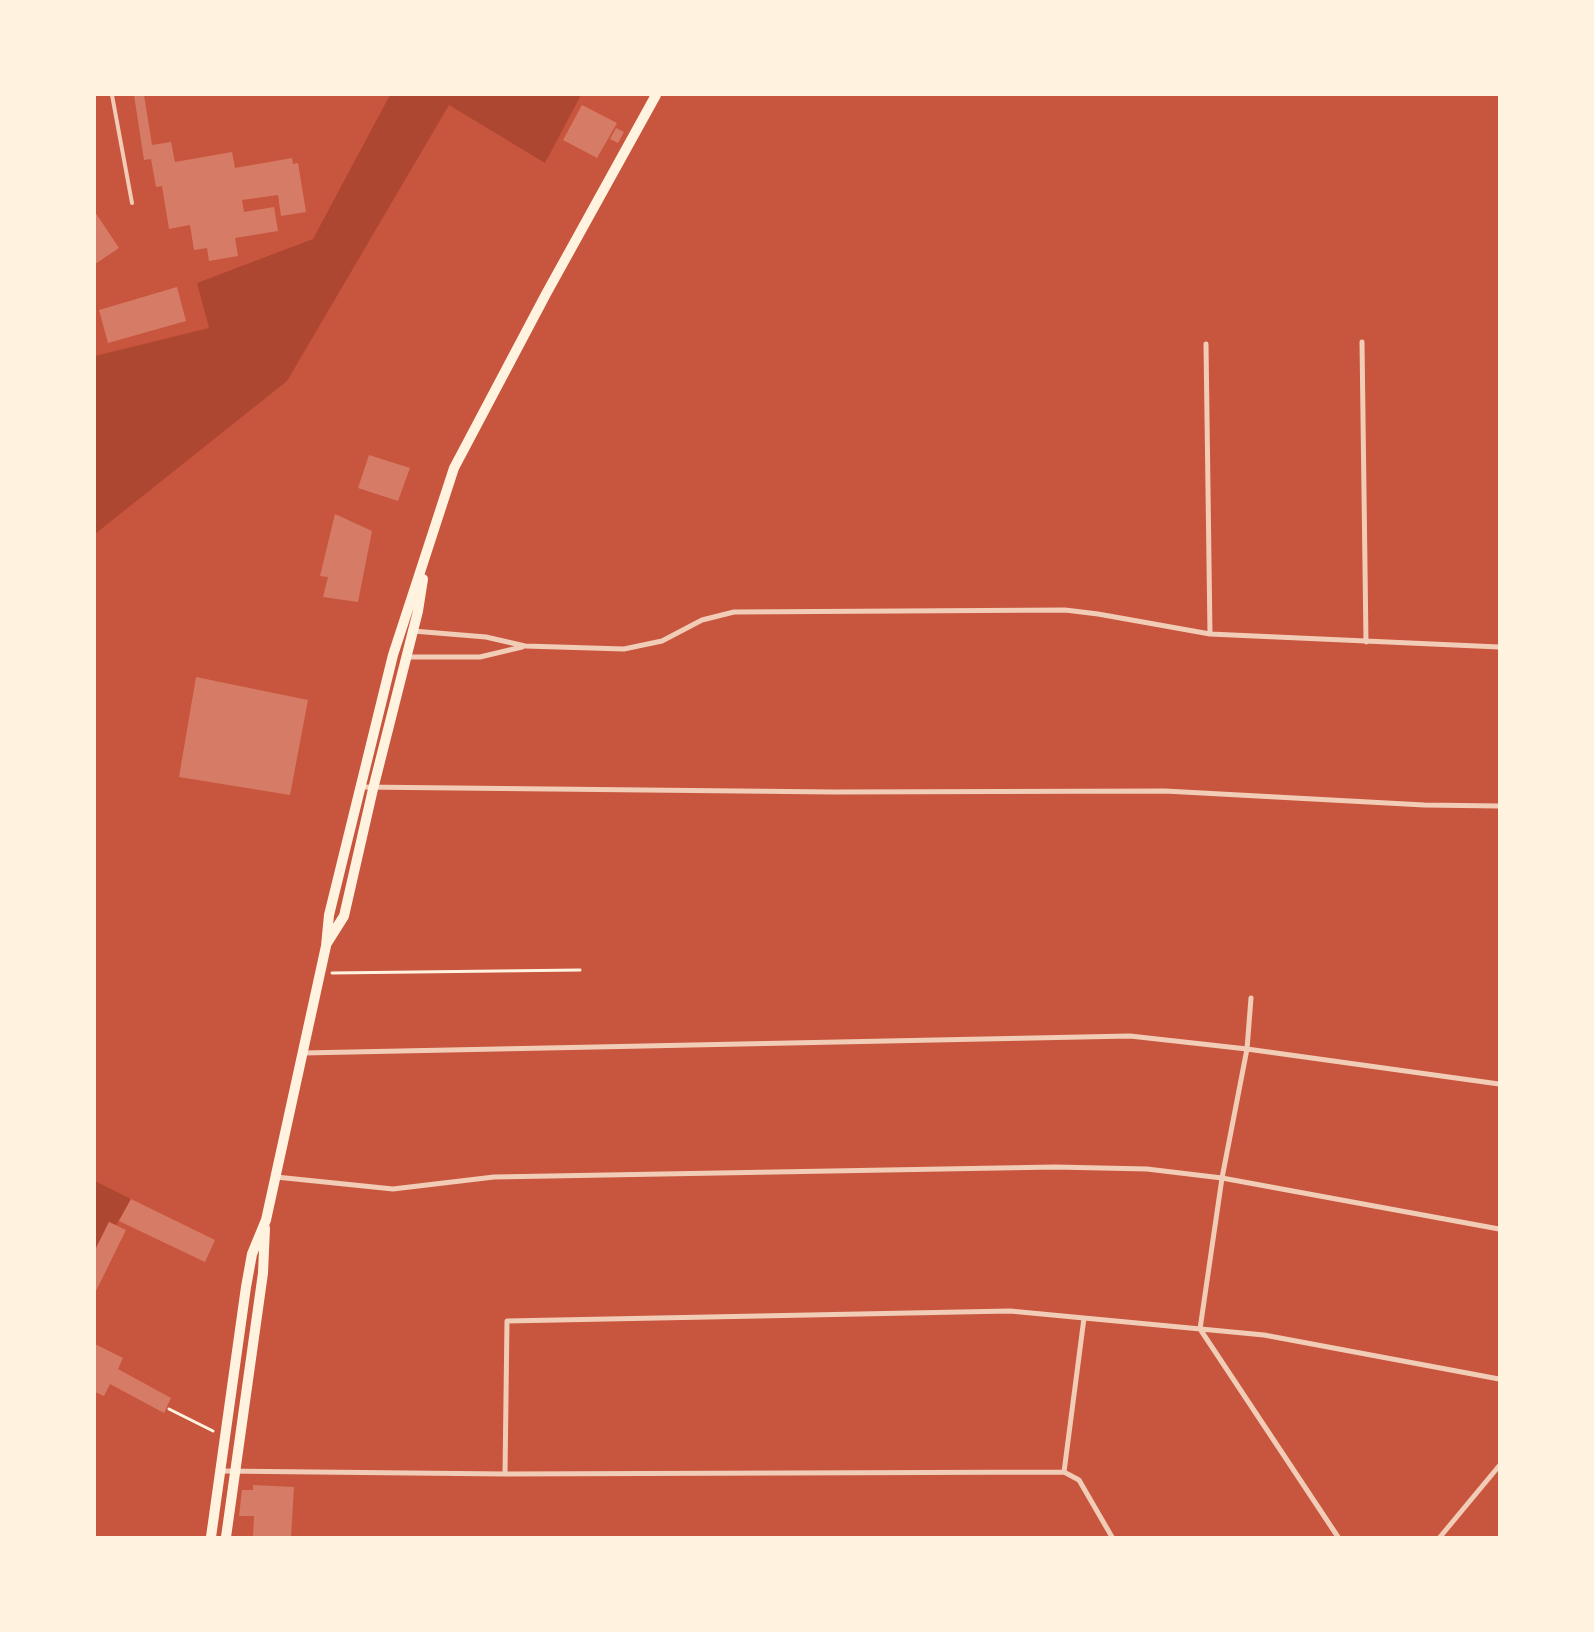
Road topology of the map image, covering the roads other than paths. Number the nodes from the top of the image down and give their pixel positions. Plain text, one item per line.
1 (112, 95) edge
2 (656, 95) edge
3 (132, 203) dead end
4 (1362, 342) dead end
5 (1206, 344) dead end
6 (426, 558) junction
7 (412, 630) junction
8 (1210, 634) junction
9 (1366, 642) junction
10 (525, 646) junction
11 (1499, 647) edge
12 (406, 657) junction
13 (360, 788) junction
14 (373, 789) junction
15 (1499, 806) edge
16 (326, 946) junction
17 (1252, 998) dead end
18 (1247, 1049) junction
19 (302, 1052) junction
20 (1499, 1084) edge
21 (276, 1177) junction
22 (1222, 1178) junction
23 (266, 1220) junction
24 (1499, 1229) edge
25 (1084, 1318) junction
26 (1200, 1329) junction
27 (1499, 1379) edge
28 (1499, 1466) edge
29 (220, 1471) junction
30 (235, 1471) junction
31 (1064, 1472) junction
32 (505, 1474) junction
33 (211, 1537) edge
34 (226, 1537) edge
35 (1112, 1537) edge
36 (1338, 1537) edge
37 (1440, 1537) edge

1 - 3 lane
2 - 6 main road
4 - 9 street
5 - 8 street
6 - 7 main road
6 - 13 main road
7 - 10 street
7 - 12 main road
8 - 9 street
8 - 10 street
9 - 11 street
10 - 12 street
12 - 14 main road
13 - 14 street
13 - 16 main road
14 - 15 street
14 - 16 main road
16 - 19 main road
17 - 18 street
18 - 19 street
18 - 20 street
18 - 22 street
19 - 21 main road
21 - 22 street
21 - 23 main road
22 - 24 street
22 - 26 street
23 - 29 main road
23 - 30 main road
25 - 26 street
25 - 31 street
25 - 32 street
26 - 27 street
26 - 36 street
28 - 37 street
29 - 30 street
29 - 33 main road
30 - 32 street
30 - 34 main road
31 - 32 street
31 - 35 street

